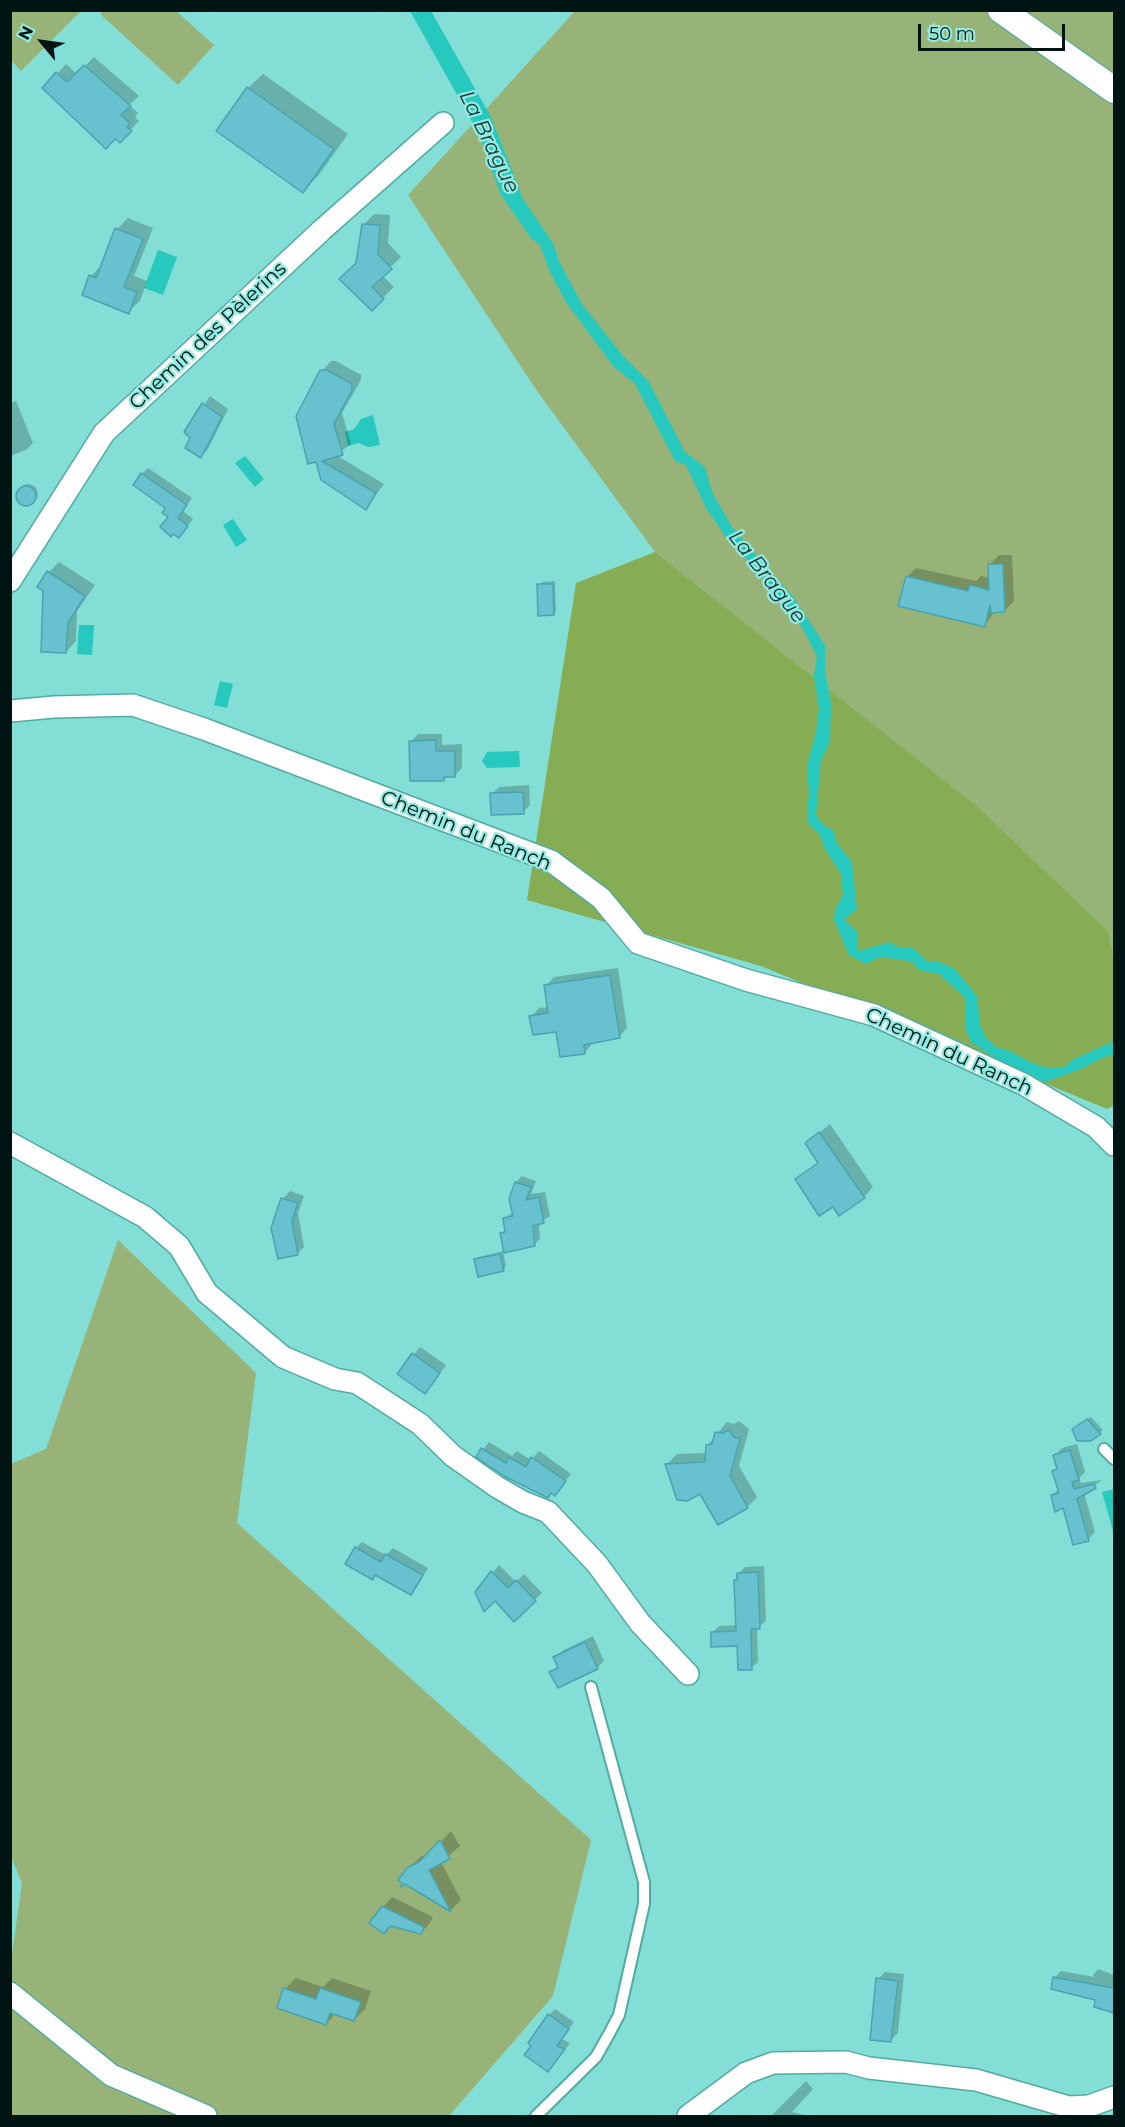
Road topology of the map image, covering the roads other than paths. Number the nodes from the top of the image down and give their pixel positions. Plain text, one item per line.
1 (1001, 10) edge
2 (1114, 90) edge
3 (443, 123) dead end
4 (10, 581) edge
5 (10, 711) edge
6 (10, 1143) edge
7 (1114, 1145) edge
8 (1104, 1449) dead end
9 (1114, 1460) edge
10 (688, 1674) dead end
11 (591, 1687) dead end
12 (10, 1993) edge
13 (1114, 2097) edge
14 (206, 2116) edge
15 (536, 2116) edge
16 (688, 2116) edge

1 - 2 street
3 - 4 street, Chemin des Pèlerins
5 - 7 street, Chemin du Ranch
6 - 10 street
8 - 9 lane
11 - 15 lane
12 - 14 street
13 - 16 street

